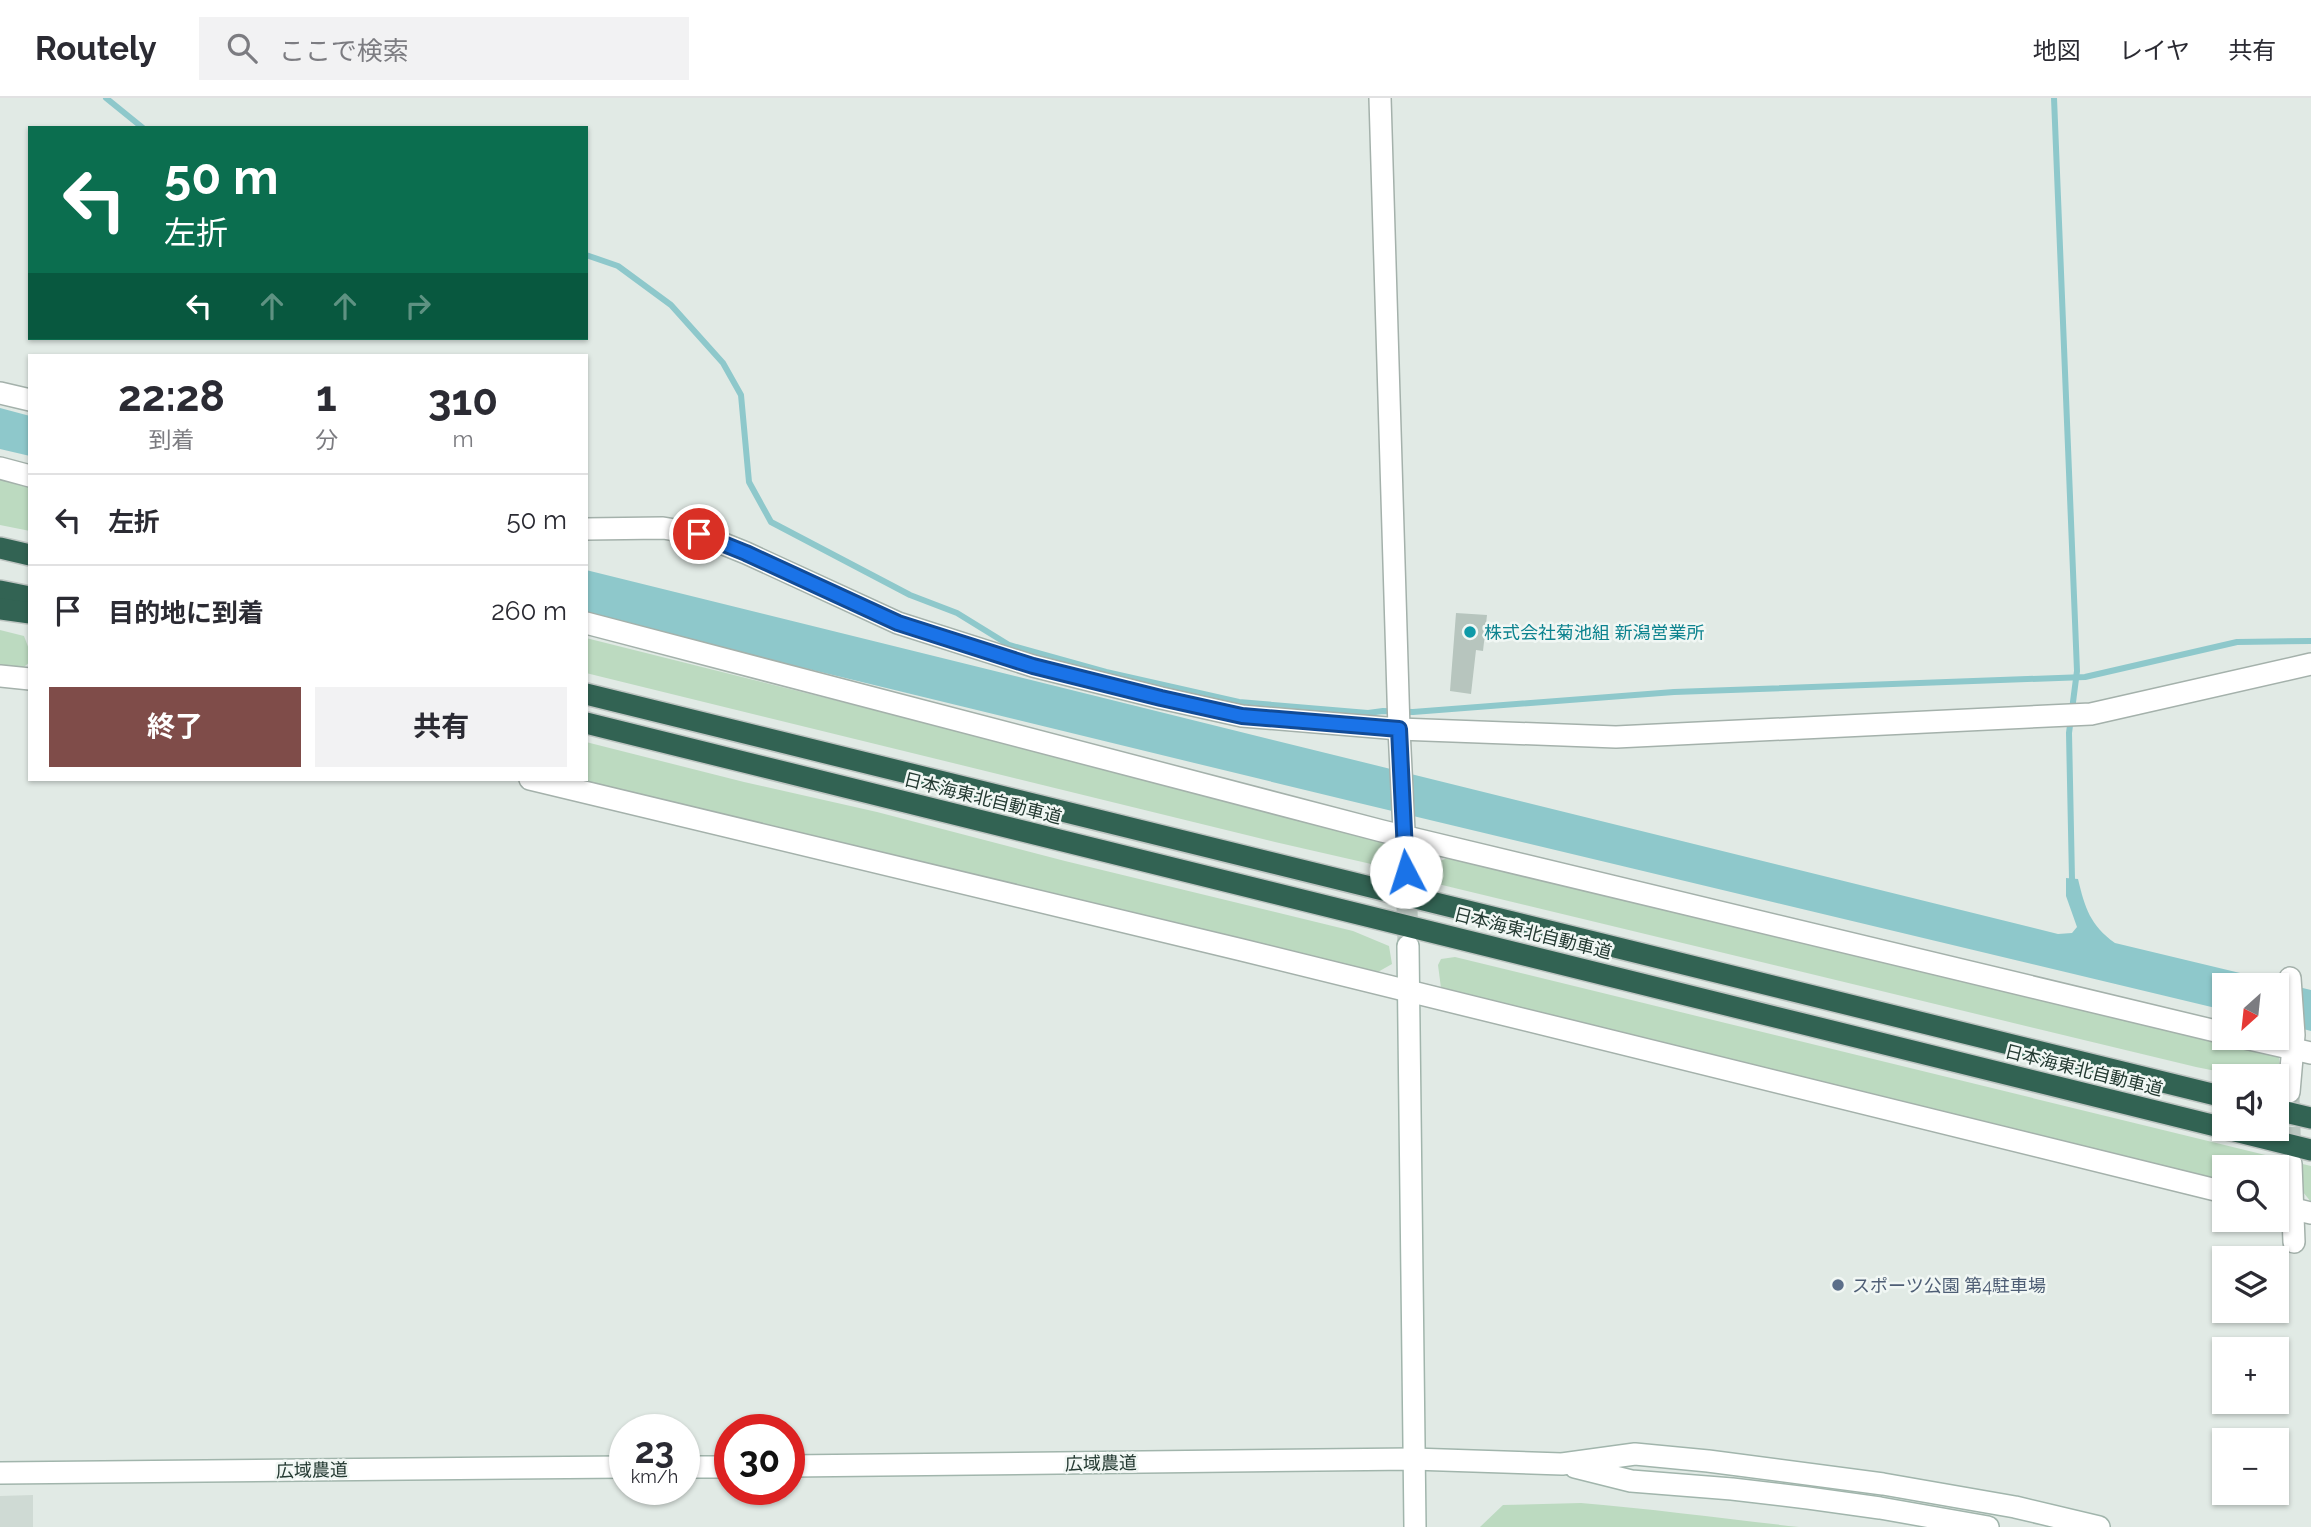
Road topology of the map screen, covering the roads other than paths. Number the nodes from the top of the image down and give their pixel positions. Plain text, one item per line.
1 (1380, 98) edge
2 (0, 393) edge
3 (28, 400) edge
4 (0, 468) edge
5 (28, 475) edge
6 (588, 529) edge
7 (0, 548) edge
8 (28, 555) edge
9 (0, 559) edge
10 (28, 566) edge
11 (0, 591) edge
12 (28, 597) edge
13 (0, 609) edge
14 (28, 613) edge
15 (588, 624) edge
16 (2311, 664) edge
17 (0, 676) edge
18 (28, 679) edge
19 (588, 694) edge
20 (588, 723) edge
21 (1399, 725) junction
22 (538, 781) edge
23 (1403, 832) junction
24 (1406, 872) tunnel mouth
25 (1408, 946) tunnel mouth
26 (2290, 978) dead end
27 (1410, 991) junction
28 (2212, 1030) edge
29 (2299, 1046) edge
30 (2289, 1080) tunnel mouth
31 (2212, 1094) edge
32 (2289, 1105) edge
33 (2311, 1118) edge
34 (2212, 1125) edge
35 (2276, 1141) edge
36 (2311, 1150) edge
37 (2291, 1164) tunnel mouth
38 (2212, 1189) edge
39 (2293, 1209) edge
40 (2294, 1242) dead end
41 (1413, 1459) junction
42 (1562, 1464) junction
43 (805, 1466) edge
44 (609, 1467) edge
45 (0, 1473) edge
46 (1415, 1527) edge
47 (1989, 1527) edge
48 (2099, 1527) edge

1 - 21 street
2 - 3 street
4 - 5 street
6 - 21 street
7 - 8 highway
9 - 10 highway
11 - 12 highway
13 - 14 highway
15 - 23 street
16 - 21 street
17 - 18 street
19 - 31 highway, 日本海東北自動車道
20 - 34 highway, 日本海東北自動車道
21 - 23 street
22 - 27 street
23 - 24 street
23 - 28 street
25 - 27 street
26 - 29 street
27 - 38 street
27 - 41 street
29 - 30 street
32 - 33 highway
35 - 36 highway, 日本海東北自動車道
37 - 39 street
39 - 40 street
41 - 42 street, 広域農道
41 - 43 street, 広域農道
41 - 46 street
42 - 47 street
42 - 48 street
44 - 45 street, 広域農道

